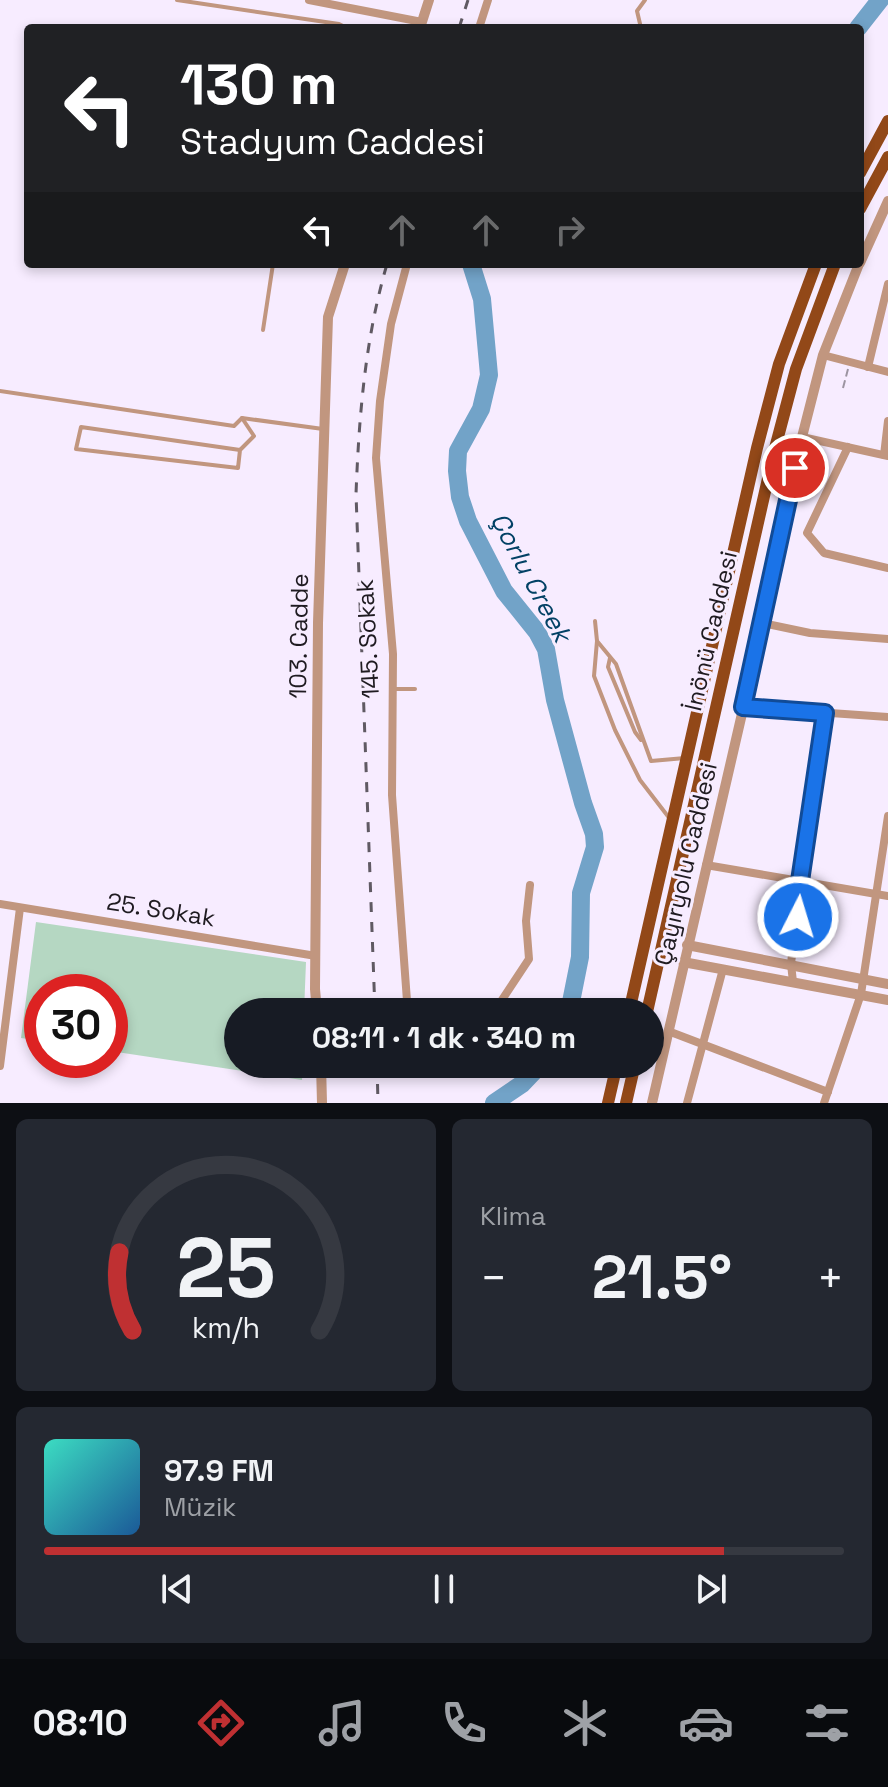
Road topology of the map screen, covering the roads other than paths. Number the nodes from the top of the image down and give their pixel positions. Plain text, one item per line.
1 (177, 0) edge
2 (309, 0) edge
3 (429, 0) edge
4 (488, 0) edge
5 (645, 0) edge
6 (339, 24) edge
7 (417, 24) edge
8 (421, 24) edge
9 (480, 24) edge
10 (640, 24) edge
11 (888, 121) edge
12 (888, 157) edge
13 (864, 166) edge
14 (888, 201) edge
15 (864, 202) edge
16 (864, 254) edge
17 (272, 268) edge
18 (344, 268) edge
19 (406, 268) edge
20 (815, 268) edge
21 (834, 268) edge
22 (858, 268) edge
23 (888, 284) edge
24 (263, 330) dead end
25 (823, 355) junction
26 (868, 367) junction
27 (888, 372) edge
28 (0, 391) edge
29 (242, 418) junction
30 (888, 421) edge
31 (325, 430) junction
32 (802, 437) junction
33 (848, 447) junction
34 (240, 450) junction
35 (886, 455) edge
36 (888, 568) edge
37 (595, 621) dead end
38 (762, 623) junction
39 (888, 639) edge
40 (597, 641) junction
41 (392, 689) junction
42 (415, 689) dead end
43 (743, 707) junction
44 (825, 713) junction
45 (888, 717) edge
46 (687, 757) junction
47 (888, 816) edge
48 (672, 823) junction
49 (706, 865) junction
50 (800, 881) junction
51 (530, 885) dead end
52 (876, 894) junction
53 (888, 896) edge
54 (0, 904) edge
55 (20, 908) junction
56 (687, 945) junction
57 (316, 956) junction
58 (683, 962) junction
59 (791, 964) junction
60 (723, 969) junction
61 (863, 978) junction
62 (793, 982) junction
63 (888, 984) edge
64 (861, 994) junction
65 (317, 998) edge
66 (407, 998) edge
67 (503, 998) edge
68 (632, 998) edge
69 (650, 998) edge
70 (888, 1000) edge
71 (668, 1031) junction
72 (703, 1043) junction
73 (0, 1066) edge
74 (321, 1078) edge
75 (614, 1078) edge
76 (632, 1078) edge
77 (828, 1092) junction
78 (322, 1103) edge
79 (608, 1103) edge
80 (626, 1103) edge
81 (652, 1103) edge
82 (687, 1103) edge
83 (824, 1103) edge

1 - 6 lane
2 - 7 street
3 - 8 street
4 - 9 street
5 - 10 lane
11 - 13 main road
12 - 15 main road
14 - 16 street, Çayıryolu Caddesi
17 - 24 lane
18 - 31 street, 103. Cadde
19 - 41 street, 145. Sokak
20 - 46 main road
21 - 69 main road, İnönü Caddesi
22 - 25 street, Çayıryolu Caddesi
23 - 26 street
25 - 26 street
25 - 32 street, Çayıryolu Caddesi
26 - 27 street
28 - 29 lane
29 - 31 lane
29 - 34 lane
30 - 35 street
31 - 57 street, 103. Cadde
32 - 33 street
32 - 38 street, Çayıryolu Caddesi
33 - 35 street
33 - 36 street
34 - 34 lane
37 - 40 lane
38 - 39 street
38 - 43 street, Çayıryolu Caddesi
40 - 46 lane
40 - 48 lane
41 - 42 lane
41 - 66 street, 145. Sokak
43 - 44 street
43 - 49 street, Çayıryolu Caddesi
44 - 45 street
44 - 50 street
46 - 48 main road
47 - 52 street
48 - 68 main road
49 - 50 street
49 - 56 street, Çayıryolu Caddesi
50 - 52 street
50 - 59 street
51 - 67 street
52 - 53 street
52 - 61 street
54 - 55 street, 25. Sokak
55 - 57 street, 25. Sokak
55 - 73 street
56 - 58 street, Çayıryolu Caddesi
56 - 59 street
57 - 65 street, 103. Cadde
58 - 60 street
58 - 71 street, Çayıryolu Caddesi
59 - 61 street
59 - 62 street
60 - 62 street
60 - 72 street
61 - 63 street
61 - 64 street
62 - 64 street
64 - 70 street
64 - 77 street
71 - 72 street
71 - 81 street, Çayıryolu Caddesi
72 - 77 street
72 - 82 street
74 - 78 street
75 - 79 main road
76 - 80 main road
77 - 83 street

